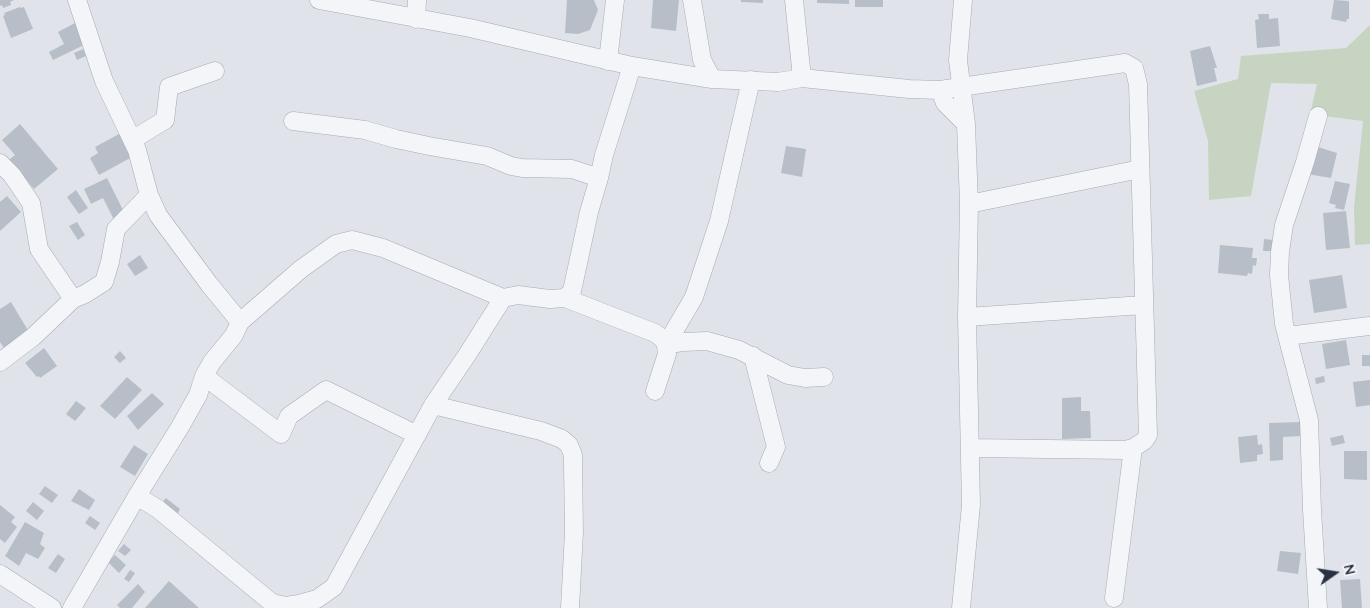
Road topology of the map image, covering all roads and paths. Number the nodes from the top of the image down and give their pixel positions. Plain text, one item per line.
1 (77, 0) edge
2 (319, 0) edge
3 (418, 0) edge
4 (616, 0) edge
5 (692, 0) edge
6 (794, 0) edge
7 (962, 0) edge
8 (416, 19) junction
9 (608, 61) junction
10 (632, 66) junction
11 (216, 71) dead end
12 (802, 78) junction
13 (712, 79) junction
14 (751, 80) junction
15 (961, 86) junction
16 (940, 90) junction
17 (1318, 116) dead end
18 (293, 121) dead end
19 (966, 124) junction
20 (132, 140) junction
21 (0, 163) edge
22 (1140, 170) junction
23 (599, 178) junction
24 (149, 195) junction
25 (970, 204) junction
26 (503, 298) junction
27 (566, 298) junction
28 (73, 299) junction
29 (1143, 305) junction
30 (967, 317) junction
31 (240, 322) junction
32 (1370, 326) edge
33 (1287, 336) junction
34 (666, 345) junction
35 (753, 356) junction
36 (0, 362) edge
37 (204, 376) junction
38 (824, 377) dead end
39 (655, 391) dead end
40 (433, 405) junction
41 (416, 435) junction
42 (971, 448) junction
43 (1133, 448) junction
44 (769, 463) dead end
45 (137, 496) junction
46 (0, 574) edge
47 (1114, 598) dead end
48 (52, 608) edge
49 (72, 608) edge
50 (570, 608) edge
51 (960, 608) edge
52 (1318, 608) edge

1 - 20 street
2 - 8 street
3 - 8 street
4 - 9 street
5 - 13 street
6 - 12 street
7 - 15 street
8 - 9 street
9 - 10 street
10 - 13 street
10 - 23 street
11 - 20 street
12 - 14 street
12 - 16 street
13 - 14 street
14 - 34 street
15 - 16 street
15 - 19 street
15 - 22 street
16 - 19 street
17 - 33 street
18 - 23 street
19 - 25 street
20 - 24 street
21 - 28 street
22 - 25 street
22 - 29 street
23 - 27 street
24 - 28 street
24 - 31 street
25 - 30 street
26 - 27 street
26 - 31 street
26 - 40 street
27 - 34 street
28 - 36 street
29 - 30 street
29 - 43 street
30 - 42 street
31 - 37 street
32 - 33 street
33 - 52 street
34 - 35 street
34 - 39 street
35 - 38 street
35 - 44 street
37 - 41 street
37 - 45 street
40 - 41 street
40 - 50 street
41 - 45 street
42 - 43 street
42 - 51 street
43 - 47 street
45 - 49 street
46 - 48 street

